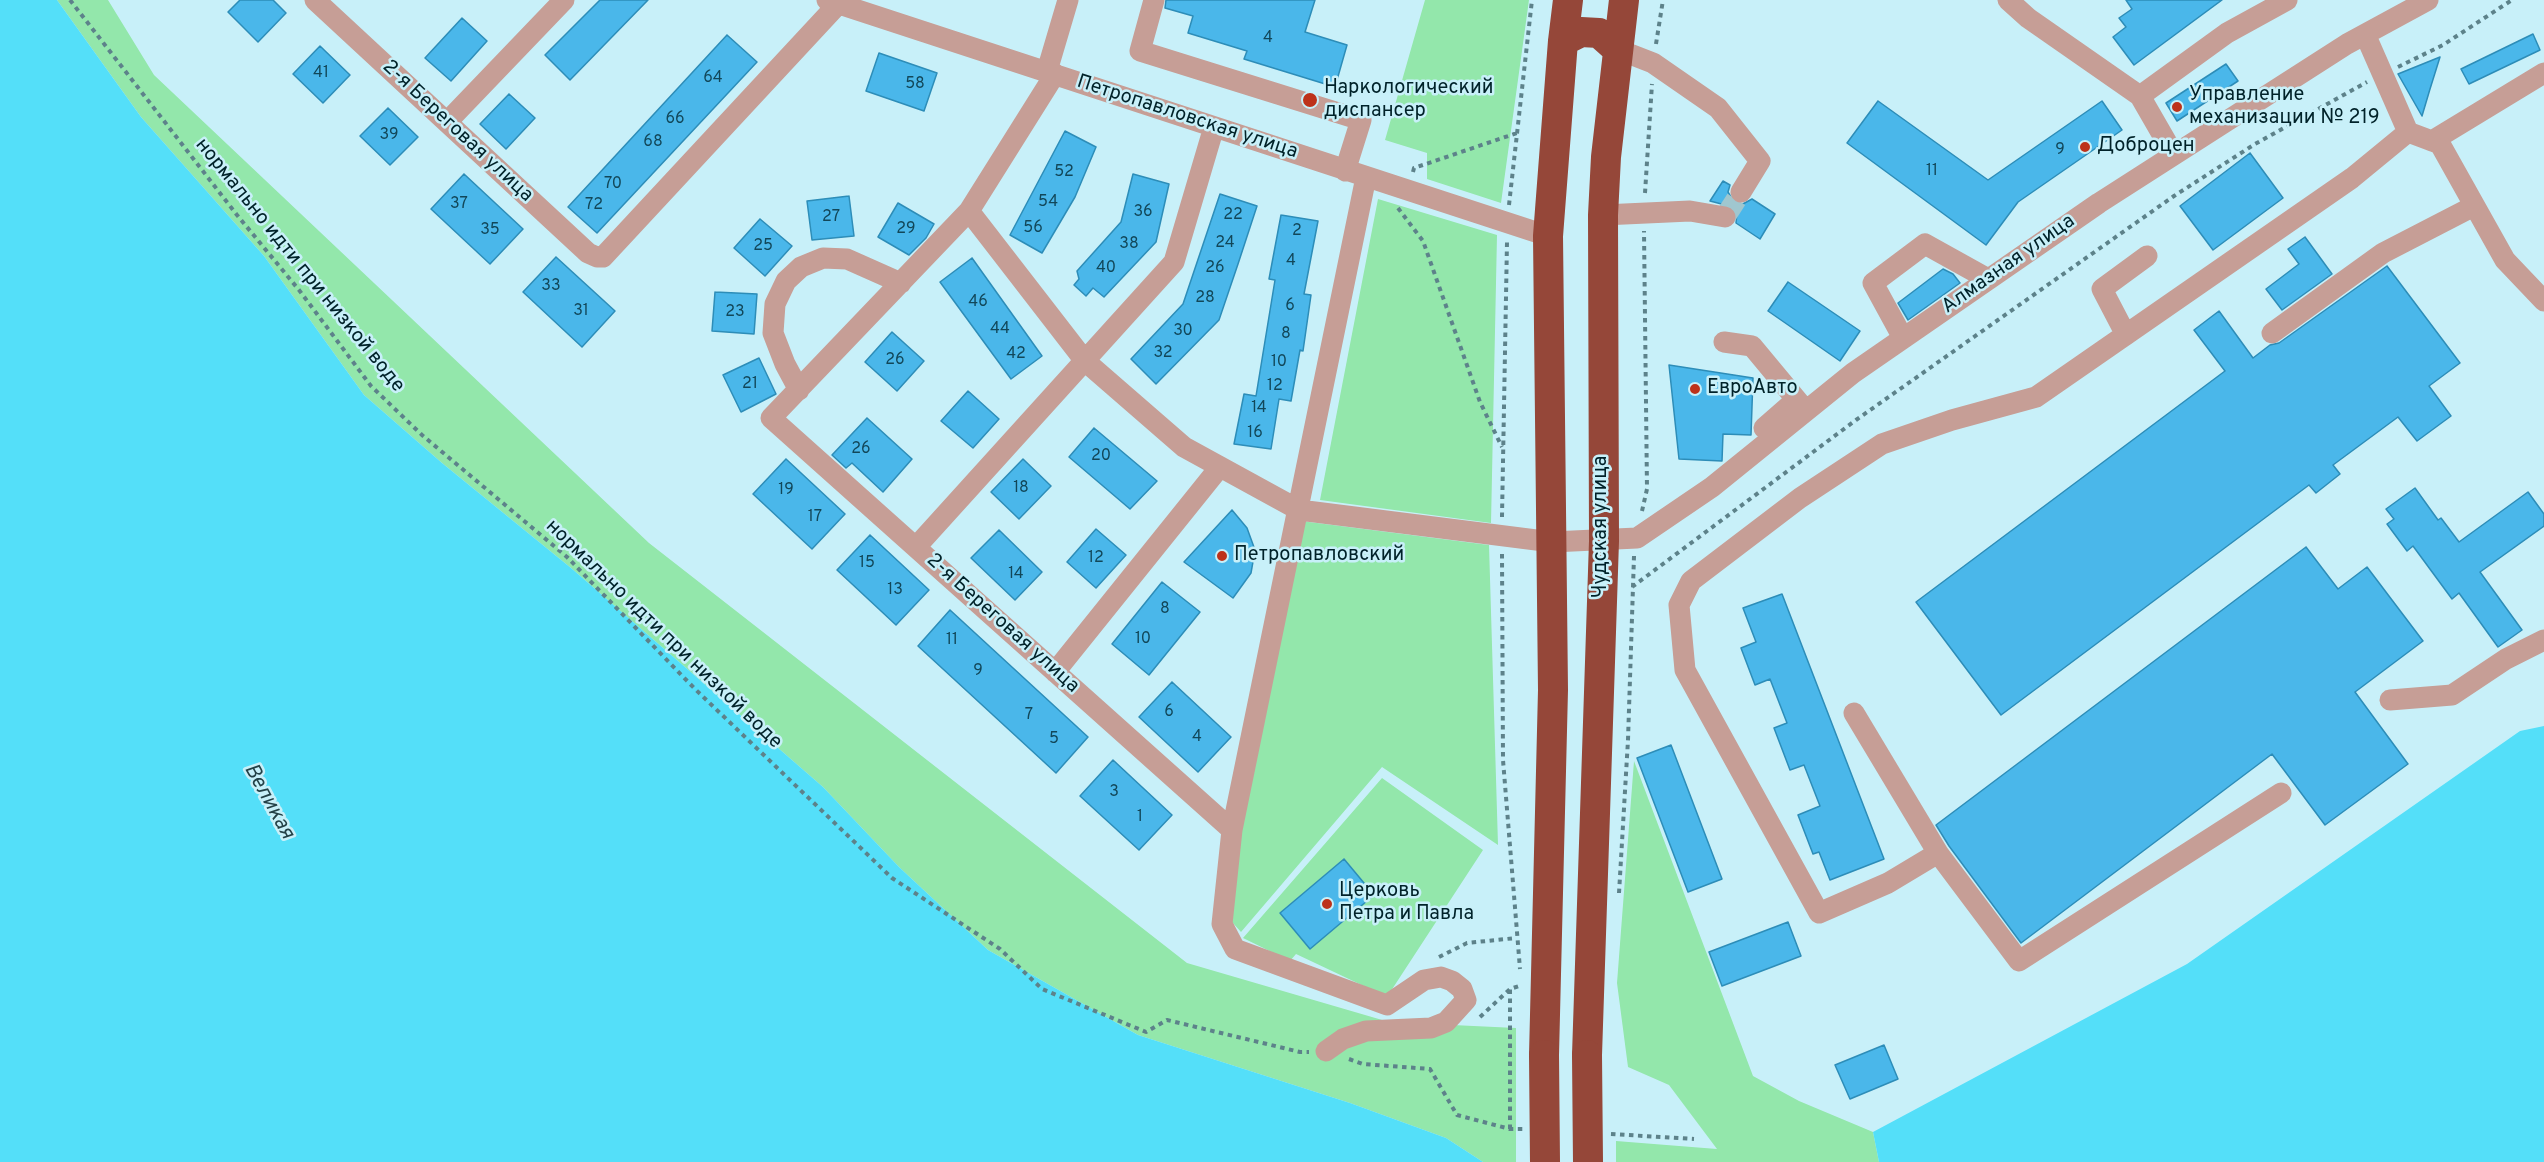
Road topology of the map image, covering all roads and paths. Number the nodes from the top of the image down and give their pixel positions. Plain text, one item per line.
1 (70, 0) edge
2 (315, 0) edge
3 (564, 0) edge
4 (1068, 0) edge
5 (1154, 0) edge
6 (1568, 0) edge
7 (1624, 0) edge
8 (1663, 0) edge
9 (2008, 0) edge
10 (2287, 0) edge
11 (2428, 0) edge
12 (2512, 0) edge
13 (832, 2) edge
14 (2365, 34) junction
15 (1563, 41) junction
16 (1617, 49) junction
17 (1653, 63) junction
18 (2395, 68) dead end
19 (1051, 73) junction
20 (2544, 73) edge
21 (2376, 77) dead end
22 (2140, 96) junction
23 (447, 123) junction
24 (1214, 127) junction
25 (2408, 132) junction
26 (1517, 133) dead end
27 (2432, 141) junction
28 (2174, 155) junction
29 (1345, 171) junction
30 (1372, 179) junction
31 (1409, 192) junction
32 (1742, 192) tunnel mouth
33 (2474, 206) junction
34 (969, 211) junction
35 (1644, 213) junction
36 (1603, 215) junction
37 (1725, 217) dead end
38 (1548, 236) junction
39 (2147, 256) dead end
40 (2536, 278) edge
41 (1988, 279) junction
42 (901, 283) junction
43 (2544, 301) edge
44 (2272, 333) dead end
45 (2126, 335) junction
46 (1903, 339) junction
47 (1724, 342) dead end
48 (1085, 361) junction
49 (799, 390) junction
50 (1801, 405) junction
51 (1764, 428) dead end
52 (1502, 448) dead end
53 (1219, 468) junction
54 (1299, 510) junction
55 (1637, 538) junction
56 (1604, 541) junction
57 (1552, 542) junction
58 (916, 547) junction
59 (1632, 587) junction
60 (2544, 640) edge
61 (1055, 672) junction
62 (2390, 700) dead end
63 (1854, 713) dead end
64 (2281, 793) dead end
65 (1232, 830) junction
66 (1938, 853) junction
67 (1618, 904) dead end
68 (1516, 938) dead end
69 (1467, 943) dead end
70 (1522, 984) dead end
71 (1510, 989) junction
72 (1473, 1023) dead end
73 (1326, 1051) junction
74 (1510, 1128) junction
75 (1533, 1130) dead end
76 (1602, 1134) dead end
77 (1694, 1139) dead end
78 (1545, 1162) edge
79 (1588, 1162) edge

1 - 73 path, нормально идти при низкой воде
2 - 23 street, 2-я Береговая улица
3 - 23 street
4 - 19 street
5 - 29 street
6 - 15 highway
7 - 16 highway, Чудская улица
8 - 17 path
9 - 22 street
10 - 22 street
11 - 14 street, Алмазная улица
12 - 18 path
13 - 19 street, Петропавловская улица
13 - 23 street, 2-я Береговая улица
14 - 25 street
14 - 28 street, Алмазная улица
15 - 16 highway
15 - 38 highway
16 - 17 street
16 - 36 highway, Чудская улица
17 - 32 street
17 - 35 path
19 - 24 street, Петропавловская улица
19 - 34 street
20 - 27 street
21 - 59 path
22 - 28 street
24 - 29 street, Петропавловская улица
24 - 48 street
25 - 27 street
25 - 45 street
26 - 31 path
27 - 33 street
28 - 41 street, Алмазная улица
29 - 30 street, Петропавловская улица
30 - 31 street, Петропавловская улица
30 - 52 path
30 - 54 street
31 - 38 street, Петропавловская улица
33 - 40 street
33 - 44 street
34 - 42 street
34 - 48 street
35 - 36 street
35 - 37 street
35 - 55 path
36 - 56 highway, Чудская улица
38 - 57 highway
39 - 45 street
40 - 43 street
41 - 46 street, Алмазная улица
41 - 46 street
42 - 49 street
42 - 49 street
45 - 66 street
46 - 50 street, Алмазная улица
47 - 50 street
48 - 53 street
48 - 58 street
49 - 58 street, 2-я Береговая улица
50 - 51 street
50 - 55 street, Алмазная улица
53 - 54 street
53 - 61 street
54 - 57 street, Алмазная улица
54 - 65 street
55 - 56 street, Алмазная улица
55 - 59 path
56 - 57 street, Алмазная улица
56 - 79 highway, Чудская улица, bridge
57 - 78 highway, bridge
58 - 61 street, 2-я Береговая улица
59 - 67 path
60 - 62 street
61 - 65 street, 2-я Береговая улица
63 - 66 street
64 - 66 street
65 - 73 street
68 - 69 path
70 - 71 path
71 - 72 path
71 - 74 path
73 - 74 path
74 - 75 path
76 - 77 path

